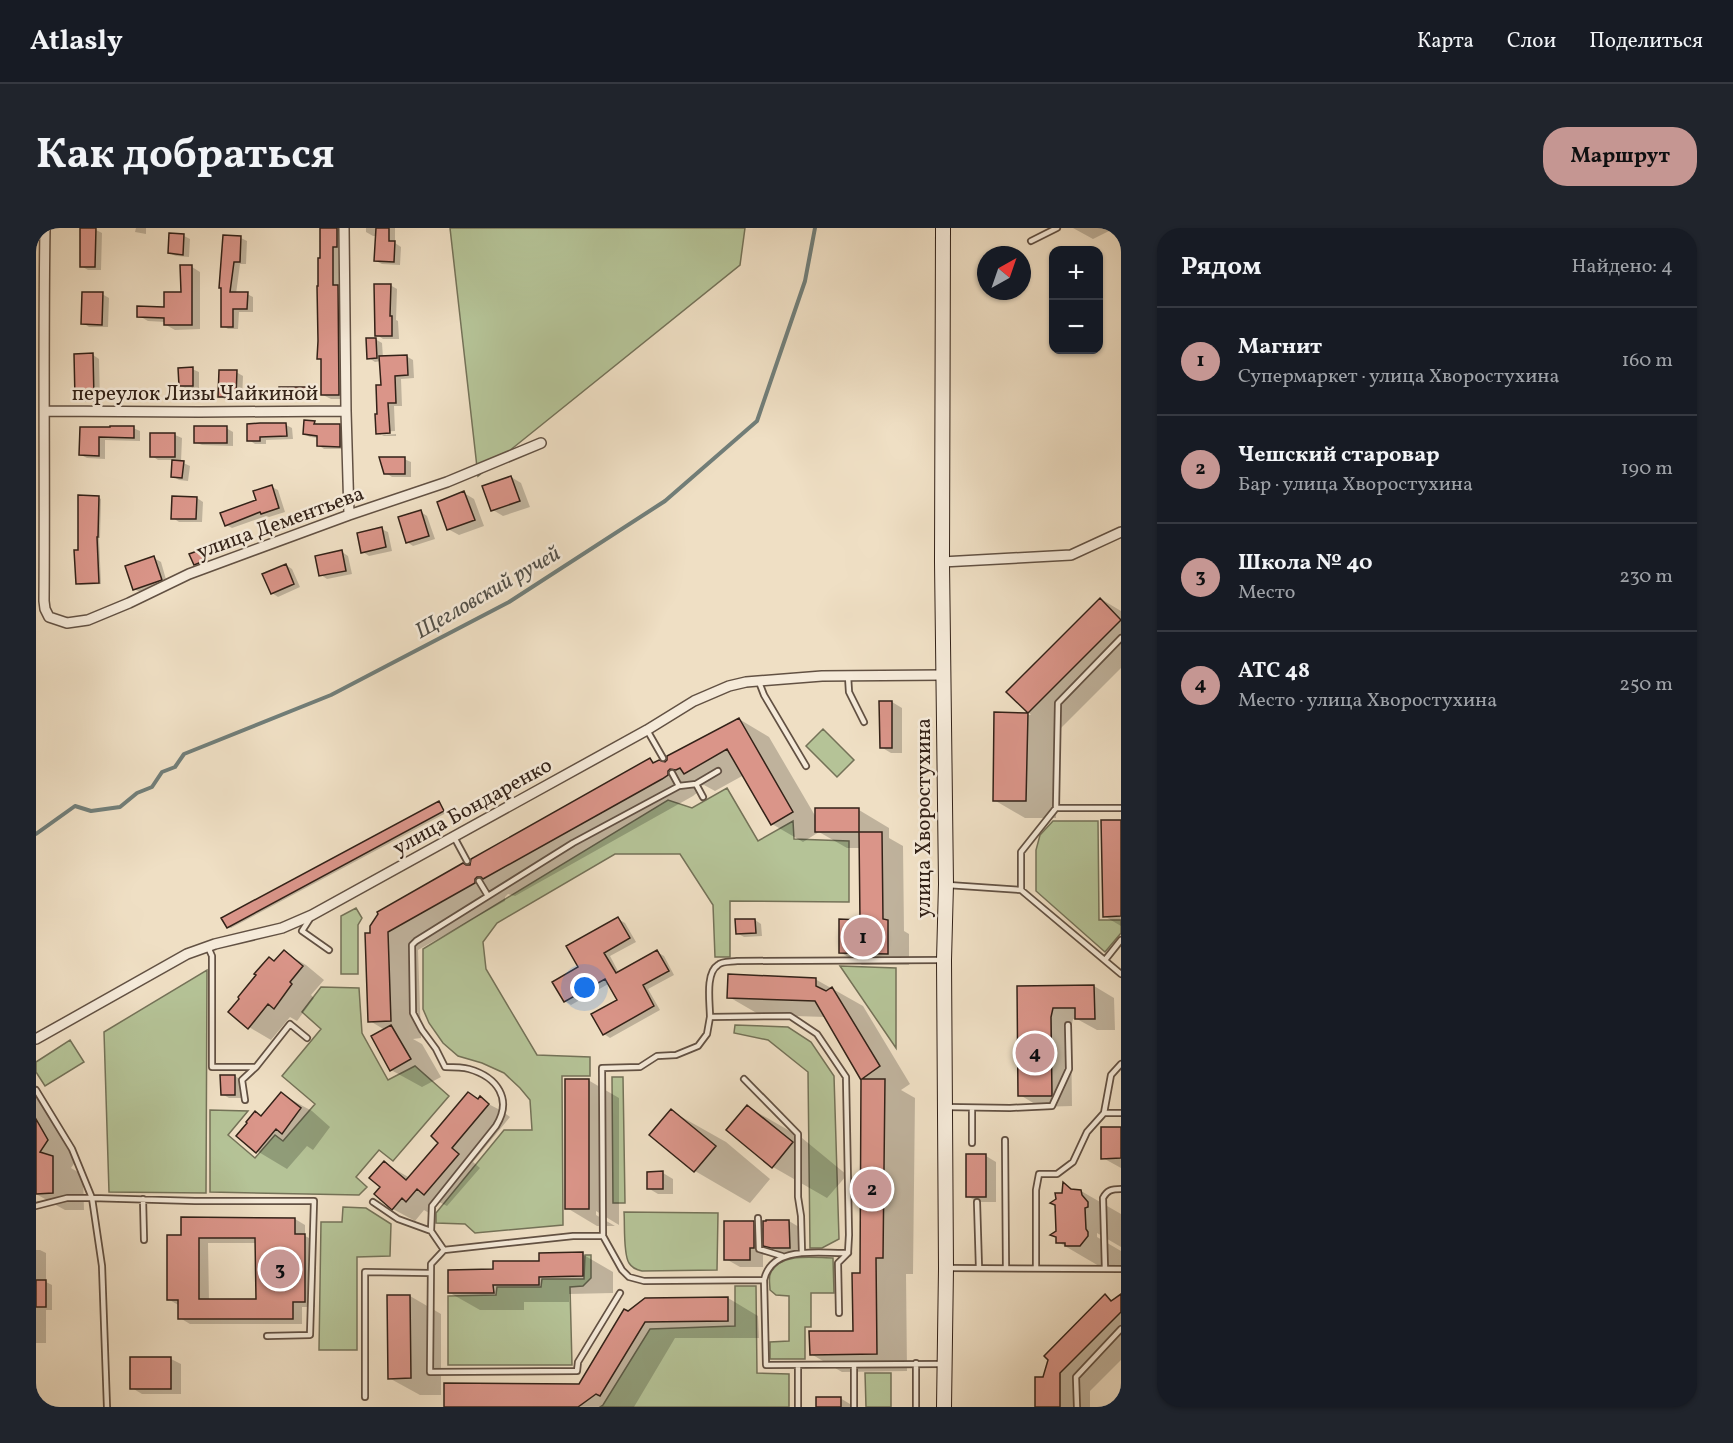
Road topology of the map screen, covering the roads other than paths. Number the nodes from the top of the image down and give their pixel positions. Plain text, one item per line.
1 (45, 228) edge
2 (344, 228) edge
3 (943, 228) edge
4 (1057, 228) edge
5 (1031, 240) dead end
6 (40, 351) edge
7 (45, 411) junction
8 (346, 411) junction
9 (541, 443) dead end
10 (349, 515) junction
11 (1121, 532) edge
12 (942, 562) junction
13 (1121, 638) edge
14 (943, 675) junction
15 (848, 676) junction
16 (758, 680) junction
17 (864, 722) dead end
18 (647, 730) junction
19 (663, 758) dead end
20 (806, 766) dead end
21 (718, 771) dead end
22 (672, 773) dead end
23 (696, 784) junction
24 (679, 786) junction
25 (703, 797) dead end
26 (1056, 808) junction
27 (1121, 808) edge
28 (454, 837) junction
29 (467, 861) dead end
30 (479, 881) dead end
31 (946, 884) junction
32 (1021, 890) junction
33 (488, 896) junction
34 (312, 915) junction
35 (1121, 940) edge
36 (208, 947) junction
37 (329, 951) dead end
38 (944, 960) junction
39 (1105, 960) junction
40 (1121, 974) edge
41 (710, 1017) junction
42 (1068, 1025) dead end
43 (307, 1038) dead end
44 (36, 1039) edge
45 (1121, 1064) edge
46 (255, 1067) junction
47 (744, 1079) dead end
48 (36, 1090) edge
49 (245, 1100) dead end
50 (946, 1107) junction
51 (972, 1108) junction
52 (1104, 1113) junction
53 (1121, 1113) edge
54 (1005, 1140) dead end
55 (972, 1143) dead end
56 (1121, 1189) edge
57 (92, 1198) junction
58 (143, 1199) junction
59 (373, 1202) dead end
60 (977, 1202) dead end
61 (36, 1206) edge
62 (758, 1218) dead end
63 (431, 1231) junction
64 (603, 1236) junction
65 (144, 1240) dead end
66 (444, 1250) junction
67 (802, 1253) junction
68 (848, 1253) junction
69 (782, 1257) junction
70 (946, 1268) junction
71 (979, 1268) junction
72 (1006, 1268) junction
73 (1036, 1268) junction
74 (1105, 1269) junction
75 (1121, 1269) edge
76 (430, 1273) junction
77 (764, 1280) junction
78 (620, 1293) dead end
79 (839, 1313) dead end
80 (1121, 1329) edge
81 (267, 1336) dead end
82 (916, 1364) junction
83 (944, 1364) junction
84 (798, 1365) junction
85 (854, 1365) junction
86 (365, 1397) dead end
87 (107, 1407) edge
88 (798, 1407) edge
89 (854, 1407) edge
90 (916, 1407) edge
91 (944, 1407) edge
92 (1077, 1407) edge

1 - 6 street
2 - 8 street
3 - 12 street, улица Хворостухина
4 - 5 lane
6 - 7 street
7 - 8 street, переулок Лизы Чайкиной
7 - 10 street, улица Дементьева
8 - 10 street
9 - 10 street, улица Дементьева
11 - 12 street
12 - 14 street, улица Хворостухина
13 - 26 lane
14 - 15 street, улица Бондаренко
14 - 31 street, улица Хворостухина
15 - 16 street, улица Бондаренко
15 - 17 lane
16 - 18 street, улица Бондаренко
16 - 20 lane
18 - 19 lane
18 - 28 street, улица Бондаренко
21 - 23 lane
22 - 24 lane
23 - 24 lane
23 - 25 lane
24 - 33 lane
26 - 27 lane
26 - 32 lane
28 - 29 lane
28 - 34 street, улица Бондаренко
30 - 33 lane
31 - 32 lane
31 - 38 street, улица Хворостухина
32 - 39 lane
33 - 63 lane
34 - 36 street, улица Бондаренко
34 - 37 lane
35 - 39 lane
36 - 44 street, улица Бондаренко
36 - 46 lane
38 - 41 lane
38 - 50 street, улица Хворостухина
39 - 40 lane
41 - 64 lane
41 - 68 lane
42 - 51 lane
43 - 46 lane
45 - 52 lane
46 - 49 lane
47 - 67 lane
48 - 57 lane
50 - 51 lane
50 - 70 street, улица Хворостухина
51 - 55 lane
52 - 53 lane
52 - 73 lane
54 - 72 lane
56 - 74 lane
57 - 58 lane
57 - 61 lane
57 - 87 lane
58 - 65 lane
58 - 81 lane
59 - 63 lane
60 - 71 lane
62 - 69 lane
63 - 66 lane
64 - 66 lane
64 - 77 lane
66 - 76 lane
67 - 68 lane
67 - 69 lane
68 - 79 lane
69 - 77 lane
70 - 71 lane
70 - 83 street, улица Хворостухина
71 - 72 lane
72 - 73 lane
73 - 74 lane
74 - 75 lane
76 - 78 lane
76 - 86 lane
77 - 84 lane
80 - 92 lane
82 - 83 lane
82 - 85 lane
82 - 90 lane
83 - 91 street, улица Хворостухина
84 - 85 lane
84 - 88 lane
85 - 89 lane

